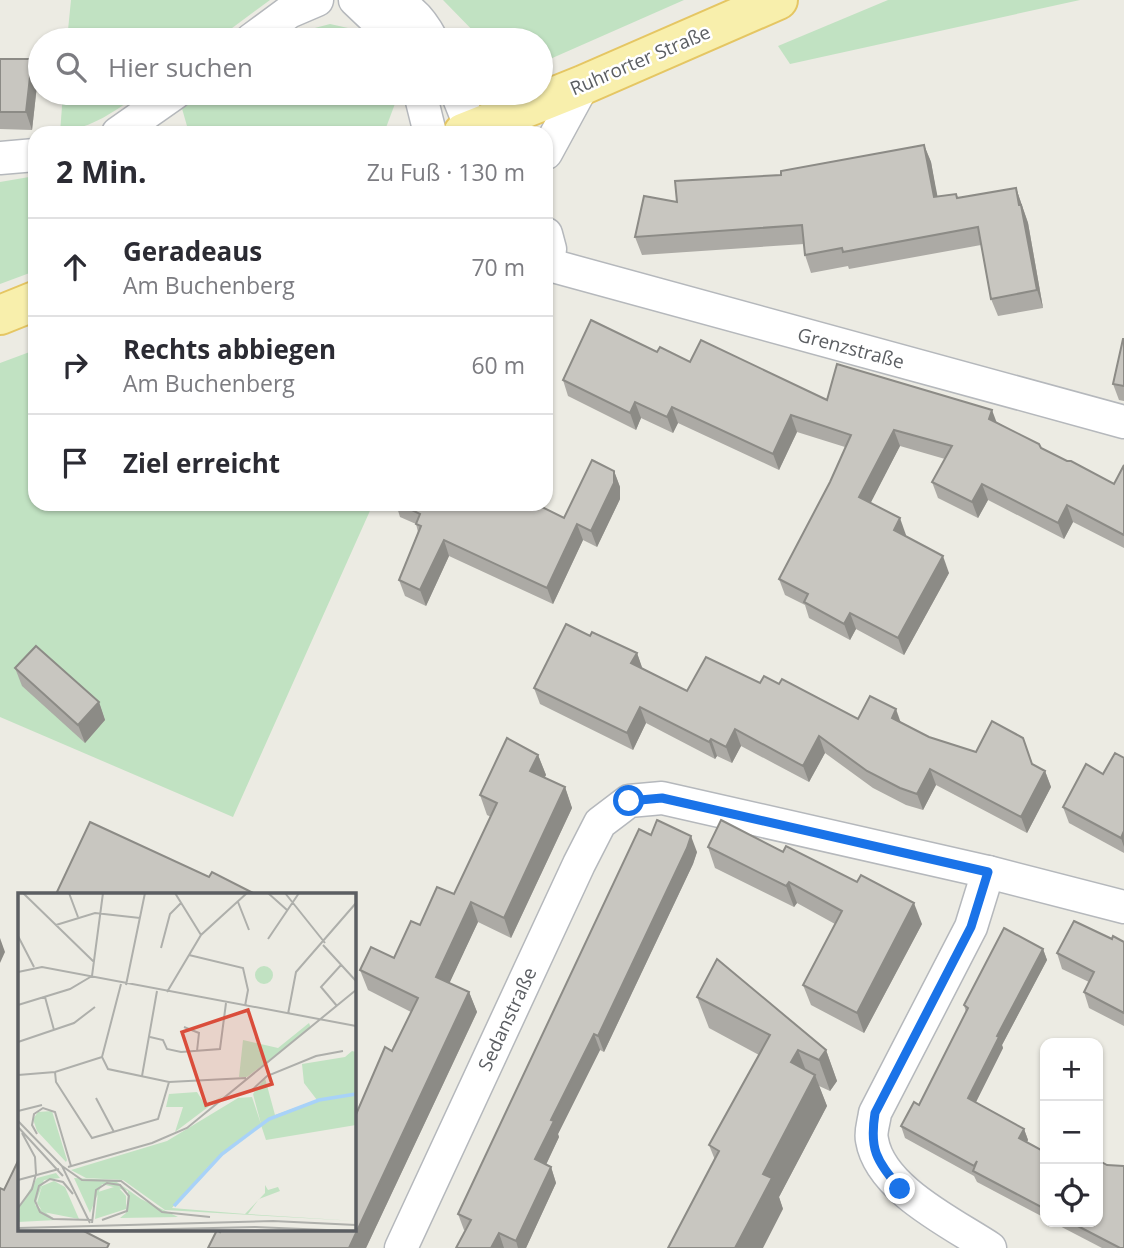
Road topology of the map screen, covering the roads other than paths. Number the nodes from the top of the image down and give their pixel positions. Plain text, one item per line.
1 (317, 0) edge
2 (355, 0) edge
3 (379, 0) edge
4 (778, 0) edge
5 (267, 28) edge
6 (384, 28) edge
7 (426, 28) edge
8 (583, 85) junction
9 (553, 97) edge
10 (158, 105) edge
11 (423, 105) edge
12 (461, 105) edge
13 (534, 105) edge
14 (128, 126) edge
15 (428, 126) edge
16 (467, 126) edge
17 (484, 126) edge
18 (553, 140) edge
19 (28, 156) edge
20 (0, 158) edge
21 (553, 253) edge
22 (28, 305) edge
23 (0, 315) edge
24 (1124, 422) edge
25 (988, 872) junction
26 (1124, 907) edge
27 (401, 1248) edge
28 (990, 1248) edge

1 - 5 street
2 - 6 street
3 - 7 street
4 - 8 main road, Ruhrorter Straße
8 - 9 main road, Ruhrorter Straße
8 - 18 street
10 - 14 street
11 - 15 street
12 - 16 street
13 - 17 main road, Ruhrorter Straße
19 - 20 street
21 - 24 street, Grenzstraße
22 - 23 main road
25 - 26 street
25 - 27 street, Sedanstraße
25 - 28 street

